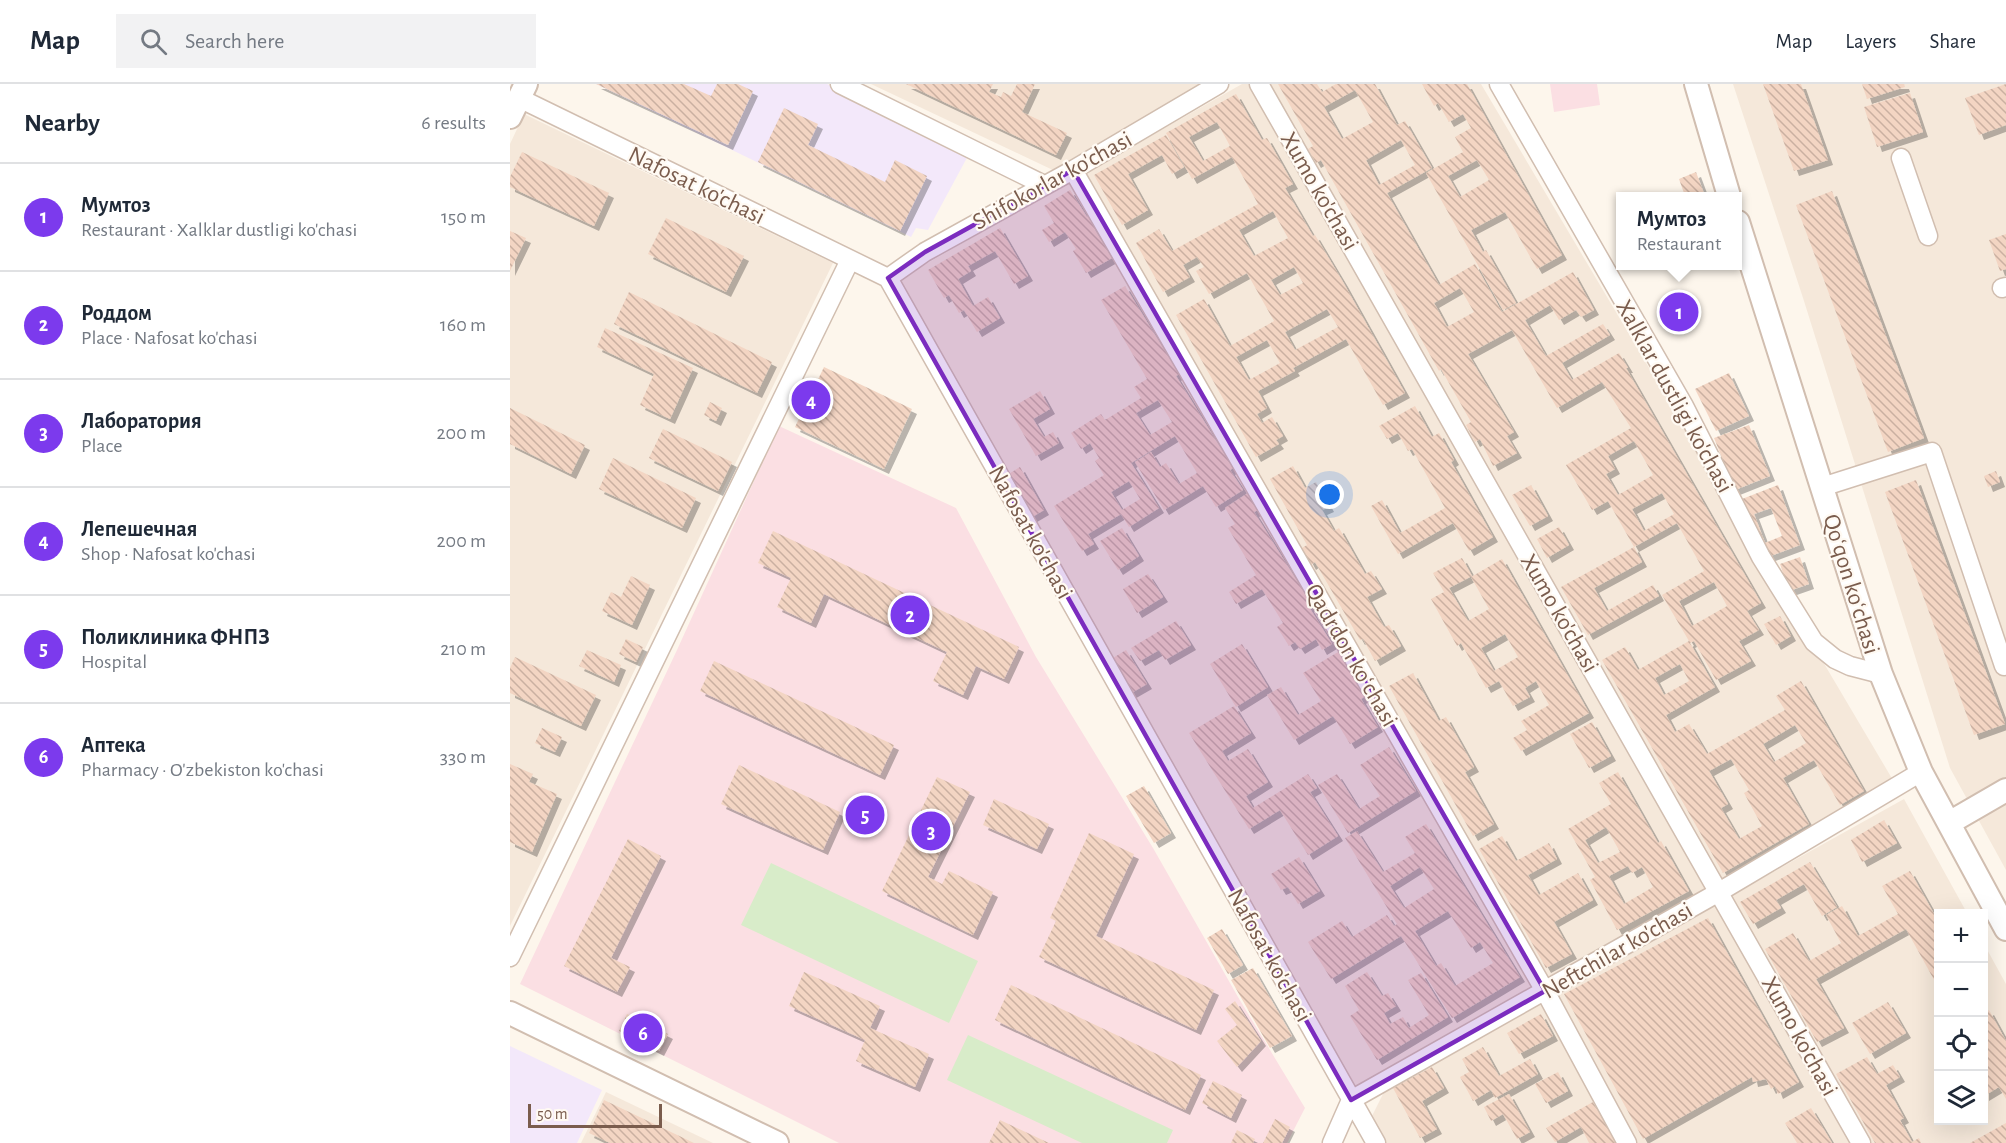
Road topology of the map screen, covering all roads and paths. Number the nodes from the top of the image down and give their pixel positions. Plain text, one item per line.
1 (840, 84) edge
2 (1219, 84) edge
3 (1259, 84) edge
4 (1498, 84) edge
5 (1696, 84) edge
6 (518, 100) edge
7 (1901, 158) dead end
8 (1073, 170) junction
9 (1044, 185) junction
10 (1729, 192) edge
11 (1928, 236) dead end
12 (1742, 238) edge
13 (850, 260) junction
14 (888, 279) junction
15 (1822, 487) junction
16 (2004, 666) dead end
17 (1881, 674) junction
18 (1921, 772) junction
19 (2006, 790) edge
20 (1948, 823) junction
21 (1719, 892) junction
22 (2006, 929) edge
23 (510, 957) edge
24 (1545, 991) junction
25 (510, 1013) edge
26 (1351, 1100) junction
27 (772, 1142) edge
28 (1332, 1143) edge
29 (1376, 1143) edge
30 (1627, 1143) edge
31 (1861, 1143) edge

1 - 9 street
2 - 8 street, Shifokorlar ko'chasi
3 - 21 street, Xumo ko'chasi
4 - 17 street, Xalklar dustligi ko'chasi
5 - 10 street
6 - 13 street, Nafosat ko'chasi
7 - 11 street
8 - 9 street, Shifokorlar ko'chasi
8 - 24 street, Qadrdon koʻchasi
9 - 14 street, Shifokorlar ko'chasi
12 - 15 street, Qoʻqon koʻchasi
13 - 14 street, Nafosat ko'chasi
13 - 23 street
14 - 26 street, Nafosat ko'chasi
15 - 16 street
15 - 17 street, Qoʻqon koʻchasi
17 - 18 street, Qoʻqon koʻchasi
18 - 20 street, Qoʻqon koʻchasi
18 - 21 street, Neftchilar ko'chasi
19 - 20 street
20 - 22 street, Qoʻqon koʻchasi
21 - 24 street, Neftchilar ko'chasi
21 - 31 street, Xumo ko'chasi
24 - 26 street, Neftchilar ko'chasi
24 - 30 street, Qadrdon koʻchasi
25 - 27 street
26 - 28 street
26 - 29 street, Nafosat ko'chasi

